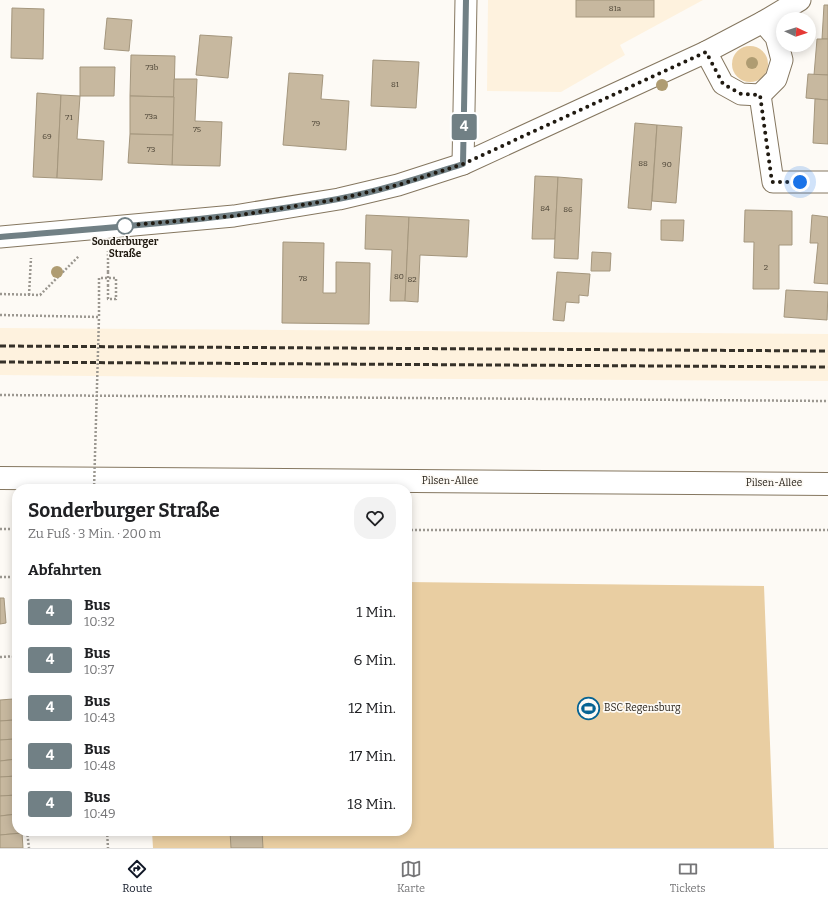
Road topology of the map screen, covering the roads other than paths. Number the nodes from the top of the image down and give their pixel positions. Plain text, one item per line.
1 (466, 0) edge
2 (800, 0) edge
3 (764, 22) junction
4 (706, 52) junction
5 (760, 95) junction
6 (463, 164) junction
7 (828, 182) edge
8 (0, 237) edge
9 (0, 478) edge
10 (828, 484) edge

1 - 6 street
2 - 3 street
3 - 4 street
3 - 5 street
4 - 5 street
4 - 6 street
5 - 7 street
6 - 8 street
9 - 10 main road, Pilsen-Allee

